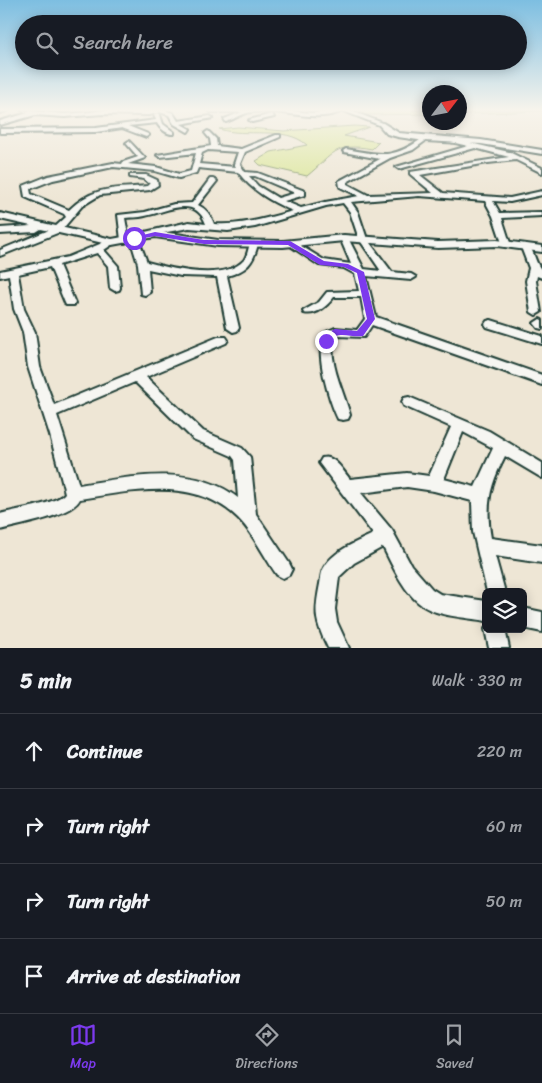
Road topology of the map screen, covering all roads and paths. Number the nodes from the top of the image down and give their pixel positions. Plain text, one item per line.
1 (213, 140) edge
2 (268, 140) edge
3 (423, 140) edge
4 (442, 140) edge
5 (453, 141) junction
6 (129, 143) dead end
7 (476, 146) junction
8 (215, 149) junction
9 (201, 150) junction
10 (242, 151) junction
11 (346, 151) dead end
12 (542, 152) edge
13 (160, 155) dead end
14 (516, 158) junction
15 (384, 159) junction
16 (542, 164) edge
17 (113, 165) junction
18 (197, 166) junction
19 (399, 167) junction
20 (542, 171) edge
21 (243, 172) junction
22 (415, 174) junction
23 (132, 176) dead end
24 (213, 180) dead end
25 (542, 193) edge
26 (440, 194) junction
27 (367, 197) junction
28 (488, 198) junction
29 (345, 200) junction
30 (276, 202) junction
31 (194, 205) junction
32 (300, 211) junction
33 (70, 214) junction
34 (542, 214) edge
35 (0, 216) edge
36 (497, 216) junction
37 (211, 227) junction
38 (52, 229) junction
39 (0, 231) edge
40 (148, 234) junction
41 (344, 238) junction
42 (129, 239) junction
43 (363, 239) junction
44 (112, 242) junction
45 (290, 243) junction
46 (506, 243) junction
47 (254, 244) junction
48 (526, 247) junction
49 (98, 248) junction
50 (542, 249) edge
51 (0, 253) edge
52 (53, 263) junction
53 (143, 264) junction
54 (534, 268) junction
55 (360, 272) junction
56 (6, 273) edge
57 (221, 273) junction
58 (388, 275) junction
59 (542, 275) edge
60 (411, 277) dead end
61 (115, 288) dead end
62 (145, 292) dead end
63 (366, 294) junction
64 (70, 302) dead end
65 (308, 311) dead end
66 (371, 319) junction
67 (539, 320) edge
68 (491, 324) dead end
69 (233, 328) dead end
70 (222, 340) dead end
71 (542, 340) edge
72 (137, 376) junction
73 (542, 380) edge
74 (409, 402) dead end
75 (49, 414) junction
76 (343, 415) dead end
77 (459, 424) junction
78 (502, 446) junction
79 (327, 463) dead end
80 (542, 471) edge
81 (434, 484) junction
82 (347, 487) junction
83 (73, 493) junction
84 (481, 496) junction
85 (248, 519) junction
86 (0, 522) edge
87 (386, 536) junction
88 (485, 546) junction
89 (542, 554) edge
90 (283, 569) dead end
91 (495, 588) edge
92 (482, 610) edge
93 (527, 619) edge
94 (542, 622) edge
95 (495, 633) edge
96 (339, 648) edge
97 (499, 648) edge

1 - 8 street
2 - 10 street
3 - 15 street
4 - 5 street
5 - 7 street
5 - 12 street
6 - 17 street
7 - 14 street
7 - 19 street
8 - 9 street
8 - 10 street
9 - 13 street
9 - 18 street
10 - 21 street
11 - 15 street
14 - 16 street
14 - 20 street
14 - 22 street
15 - 19 street
15 - 27 street
17 - 18 street
17 - 33 street
18 - 21 street
19 - 22 street
21 - 30 street
21 - 30 street
22 - 26 street
23 - 33 street
24 - 31 street
25 - 28 street
26 - 27 street
26 - 28 street
27 - 29 street
28 - 36 street
29 - 32 street
29 - 43 street
30 - 32 street
31 - 37 street
31 - 42 street
32 - 37 street
33 - 38 street
34 - 36 street
35 - 38 street
36 - 46 street
37 - 40 street
38 - 39 street
38 - 44 street
38 - 51 street
40 - 42 street
40 - 47 street
41 - 43 street
41 - 45 street
41 - 55 street
42 - 44 street
42 - 53 street
43 - 46 street
43 - 58 street
44 - 49 street
45 - 47 street
45 - 55 street
46 - 48 street
47 - 57 street
48 - 50 street
48 - 54 street
49 - 52 street
49 - 61 street
52 - 56 street
52 - 64 street
53 - 57 street
53 - 62 street
54 - 59 street
54 - 67 street
55 - 58 street
55 - 63 street
56 - 75 street
57 - 69 street
58 - 60 street
63 - 65 street
63 - 66 street
66 - 73 street
66 - 76 street
68 - 71 street
70 - 72 street
72 - 75 street
72 - 85 street
74 - 77 street
75 - 83 street
77 - 78 street
77 - 81 street
78 - 80 street
78 - 84 street
79 - 82 street
81 - 82 street
81 - 84 street
82 - 87 street
83 - 85 street
83 - 86 street
84 - 88 street
85 - 90 street
87 - 92 street
87 - 96 street
88 - 89 street
88 - 91 street
93 - 94 street
95 - 97 street

